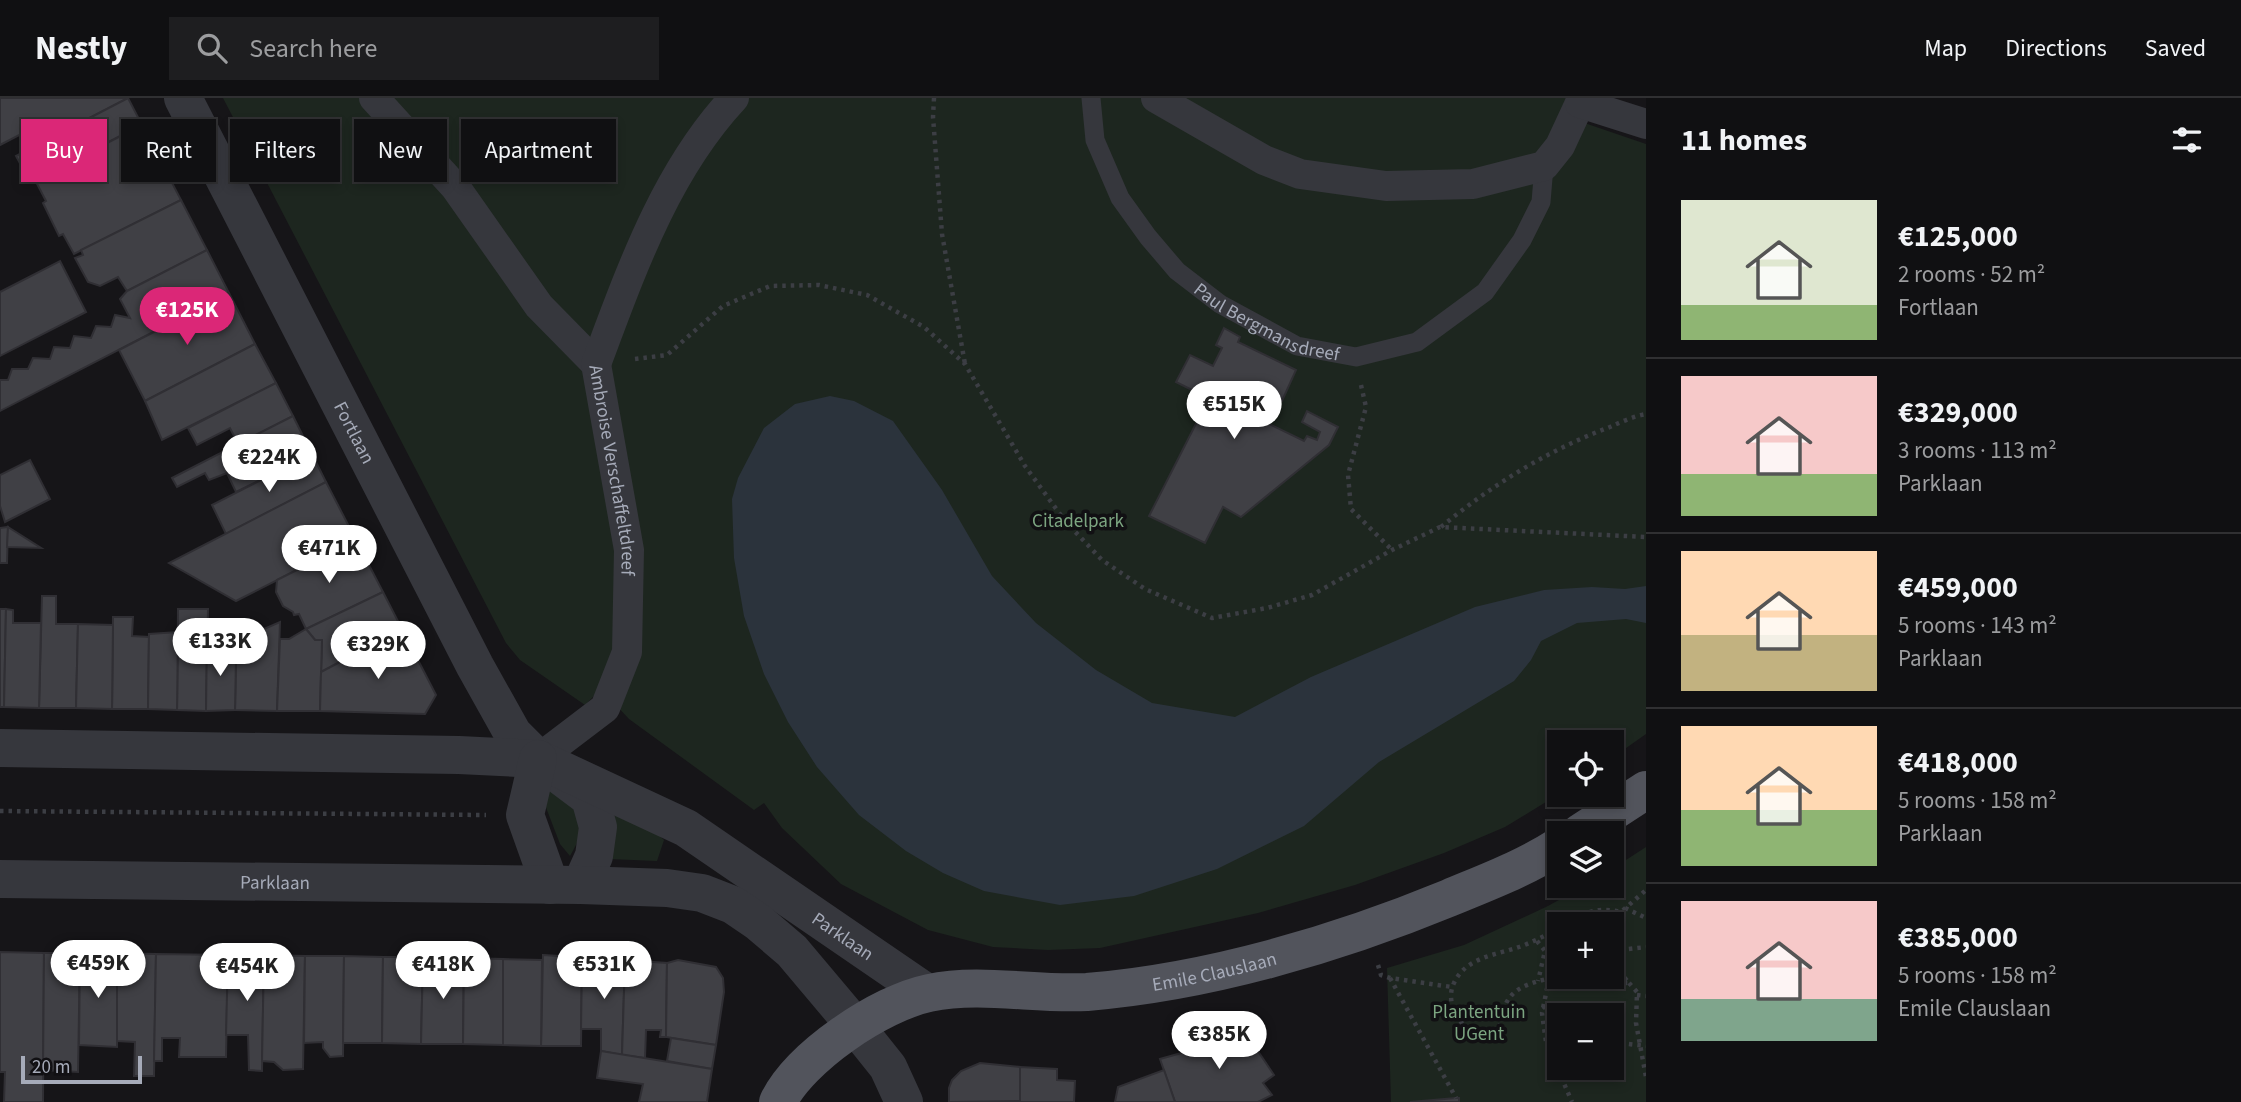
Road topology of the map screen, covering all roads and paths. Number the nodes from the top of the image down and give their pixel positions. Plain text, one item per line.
1 (183, 98) edge
2 (374, 98) edge
3 (734, 98) edge
4 (934, 98) edge
5 (1091, 98) edge
6 (1156, 98) edge
7 (1581, 100) edge
8 (1646, 124) edge
9 (1545, 166) junction
10 (1356, 357) junction
11 (596, 363) junction
12 (965, 364) junction
13 (1646, 414) edge
14 (1440, 527) junction
15 (1646, 537) edge
16 (1392, 550) junction
17 (0, 748) edge
18 (538, 759) junction
19 (1646, 790) edge
20 (0, 811) edge
21 (525, 815) junction
22 (1598, 821) edge
23 (1547, 854) edge
24 (0, 879) edge
25 (566, 885) junction
26 (1646, 890) edge
27 (1623, 910) junction
28 (1589, 912) edge
29 (1646, 918) edge
30 (1547, 935) edge
31 (1536, 940) junction
32 (1646, 947) edge
33 (1624, 951) edge
34 (1624, 977) edge
35 (1547, 980) edge
36 (1538, 982) junction
37 (1624, 983) edge
38 (1629, 983) junction
39 (1452, 988) junction
40 (1547, 988) edge
41 (927, 993) junction
42 (1637, 995) junction
43 (1646, 996) edge
44 (1543, 1006) junction
45 (1547, 1010) edge
46 (856, 1027) junction
47 (1624, 1044) edge
48 (1639, 1046) junction
49 (1646, 1046) edge
50 (1646, 1077) edge
51 (1456, 1098) dead end
52 (778, 1102) edge
53 (904, 1102) edge
54 (1573, 1102) edge

1 - 18 street, Fortlaan
2 - 11 street, Ambroise Verschaffeltdreef
3 - 11 street
4 - 12 path
5 - 10 lane, Paul Bergmansdreef
6 - 9 street
7 - 8 street
7 - 9 street, Paul Bergmansdreef
9 - 10 lane, Paul Bergmansdreef
10 - 16 path
11 - 12 path
11 - 18 street, Ambroise Verschaffeltdreef
12 - 16 path
13 - 14 path
14 - 15 path
14 - 16 path
17 - 18 street, Parklaan
18 - 21 street
18 - 25 street
18 - 41 street, Parklaan
19 - 22 main road
20 - 21 path
21 - 25 street
23 - 41 main road, Emile Clauslaan
24 - 25 street, Parklaan
25 - 46 street, Parklaan
26 - 27 path
27 - 28 path
27 - 29 path
30 - 31 path
31 - 36 path
31 - 39 path
32 - 33 path
34 - 38 path
35 - 36 path
36 - 39 path
37 - 38 path
38 - 42 path
39 - 51 path
40 - 44 path
41 - 46 main road, Emile Clauslaan
42 - 43 path
42 - 48 path
44 - 45 path
44 - 54 path
46 - 52 main road, Emile Clauslaan
46 - 53 street, Parklaan
47 - 48 path
48 - 49 path
48 - 50 path

